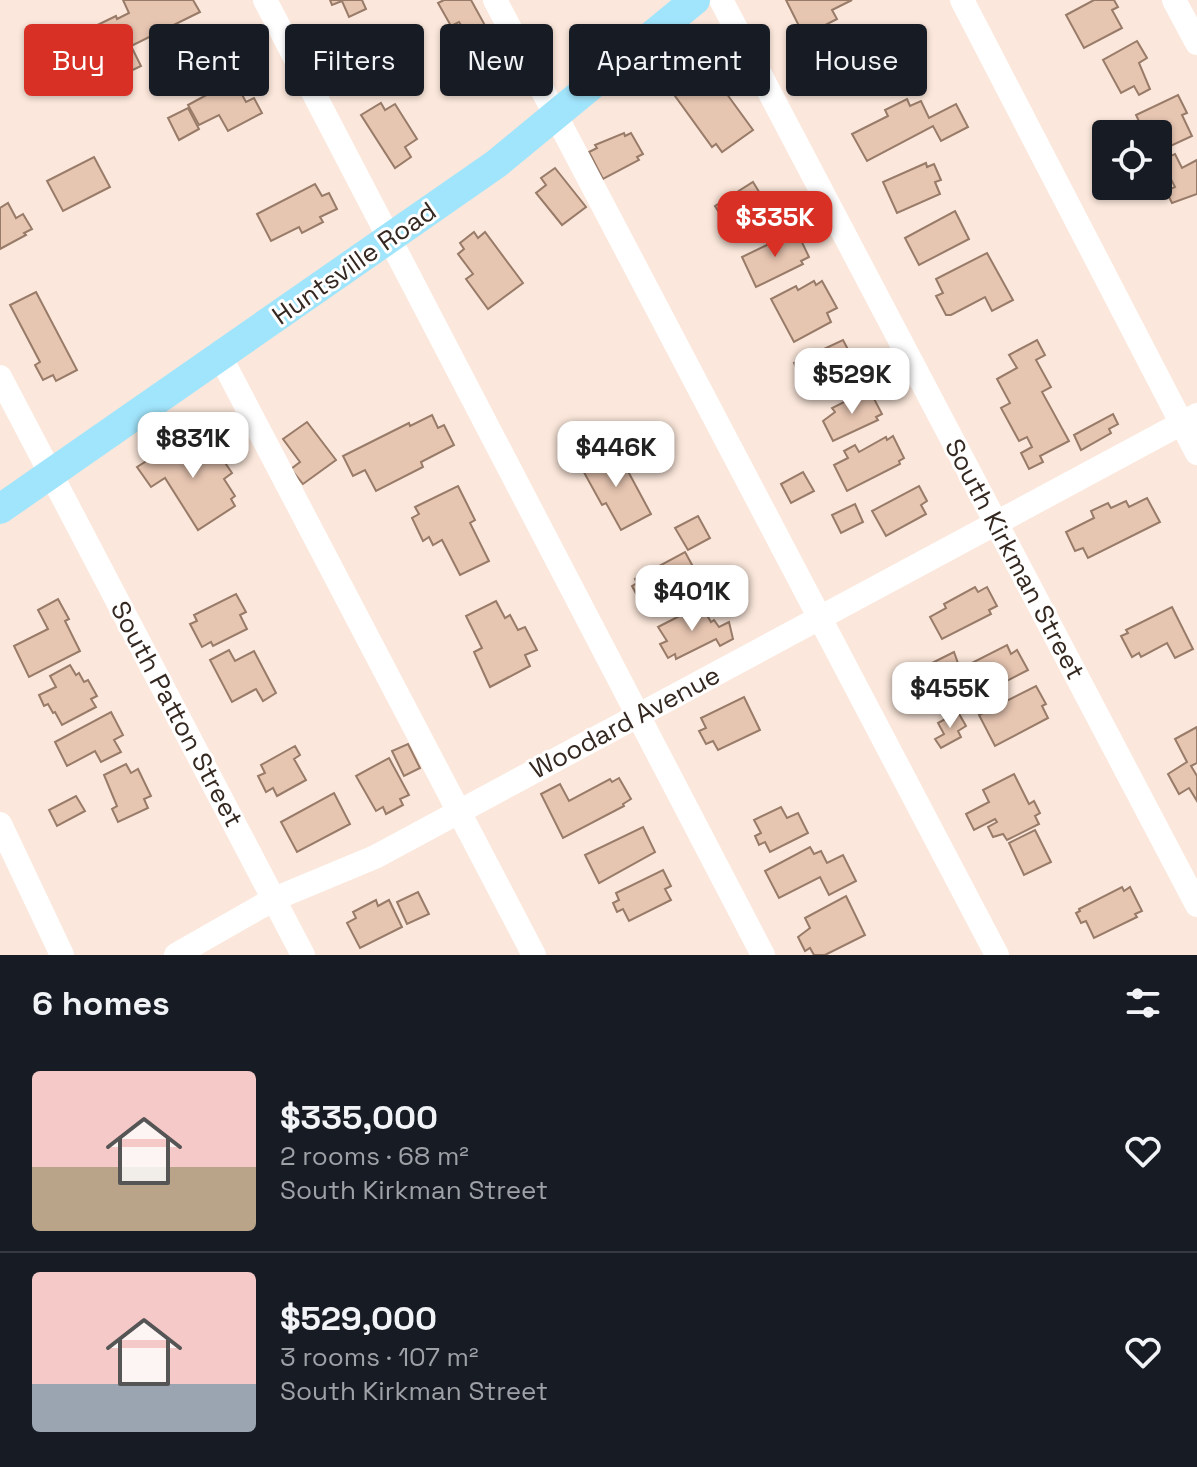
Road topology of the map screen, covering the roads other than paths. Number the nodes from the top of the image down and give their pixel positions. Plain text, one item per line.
1 (265, 0) edge
2 (495, 0) edge
3 (695, 0) edge
4 (721, 0) edge
5 (962, 0) edge
6 (1174, 0) edge
7 (1197, 43) edge
8 (556, 117) junction
9 (390, 239) junction
10 (220, 356) junction
11 (0, 377) edge
12 (1189, 418) edge
13 (1197, 453) edge
14 (52, 473) junction
15 (0, 509) edge
16 (997, 524) junction
17 (820, 620) junction
18 (637, 714) junction
19 (459, 811) junction
20 (0, 824) edge
21 (274, 899) junction
22 (1197, 905) edge
23 (62, 955) edge
24 (176, 955) edge
25 (303, 955) edge
26 (534, 955) edge
27 (763, 955) edge
28 (997, 955) edge

1 - 9 street
2 - 8 street
3 - 8 main road, Huntsville Road
4 - 16 street, South Kirkman Street
5 - 12 street
6 - 7 street
8 - 9 main road, Huntsville Road
8 - 17 street
9 - 10 main road, Huntsville Road
9 - 18 street
10 - 14 main road, Huntsville Road
10 - 19 street
11 - 14 street, South Patton Street
12 - 13 street
12 - 16 street, Woodard Avenue
14 - 15 main road, Huntsville Road
14 - 21 street, South Patton Street
16 - 17 street, Woodard Avenue
16 - 22 street, South Kirkman Street
17 - 18 street, Woodard Avenue
17 - 28 street
18 - 19 street, Woodard Avenue
18 - 27 street
19 - 21 street, Woodard Avenue
19 - 26 street
20 - 23 street
21 - 24 street, Woodard Avenue
21 - 25 street, South Patton Street

